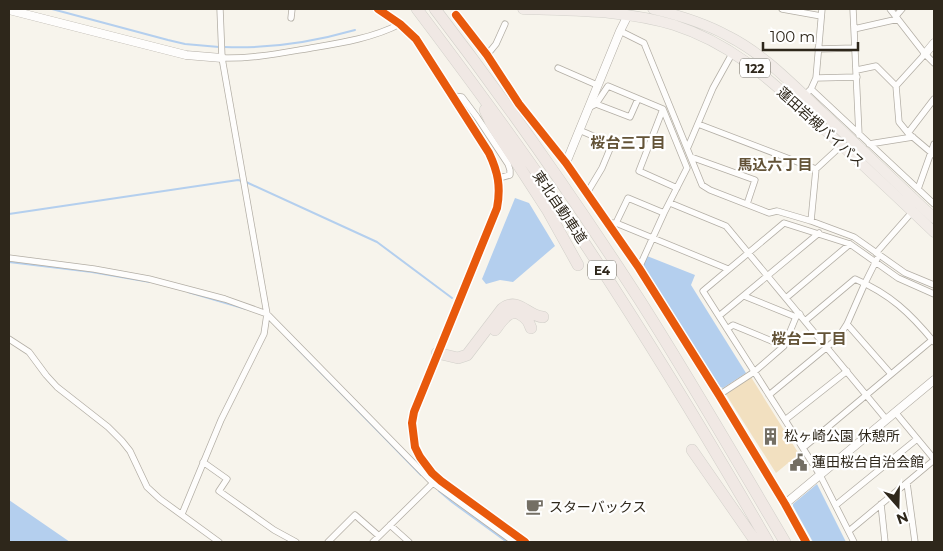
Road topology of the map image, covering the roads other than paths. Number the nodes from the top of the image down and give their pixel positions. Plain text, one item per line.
1 (220, 9) edge
2 (292, 9) edge
3 (378, 9) edge
4 (417, 9) edge
5 (435, 9) edge
6 (524, 9) edge
7 (653, 9) edge
8 (786, 9) edge
9 (822, 9) edge
10 (854, 9) edge
11 (890, 9) edge
12 (902, 9) edge
13 (9, 10) edge
14 (628, 12) edge
15 (679, 12) edge
16 (456, 15) dead end
17 (821, 16) junction
18 (291, 18) dead end
19 (897, 18) junction
20 (400, 24) junction
21 (504, 24) dead end
22 (854, 29) junction
23 (620, 31) junction
24 (934, 43) edge
25 (855, 48) junction
26 (818, 49) junction
27 (732, 52) junction
28 (924, 54) junction
29 (487, 55) junction
30 (222, 58) junction
31 (934, 63) edge
32 (558, 68) dead end
33 (857, 74) junction
34 (816, 78) junction
35 (469, 79) junction
36 (597, 85) junction
37 (896, 86) junction
38 (808, 92) junction
39 (454, 96) junction
40 (638, 99) junction
41 (934, 99) edge
42 (596, 104) junction
43 (796, 104) junction
44 (588, 108) junction
45 (663, 109) junction
46 (698, 124) junction
47 (579, 130) junction
48 (859, 135) junction
49 (911, 135) junction
50 (870, 144) junction
51 (934, 144) edge
52 (842, 145) junction
53 (689, 152) junction
54 (933, 154) edge
55 (682, 155) junction
56 (566, 163) junction
57 (816, 169) junction
58 (499, 178) junction
59 (677, 188) junction
60 (918, 189) junction
61 (587, 193) junction
62 (670, 202) junction
63 (747, 204) junction
64 (934, 204) edge
65 (912, 211) junction
66 (664, 213) junction
67 (934, 218) edge
68 (811, 221) junction
69 (612, 223) junction
70 (934, 232) edge
71 (818, 233) junction
72 (653, 238) junction
73 (850, 244) junction
74 (749, 252) junction
75 (878, 254) junction
76 (9, 258) edge
77 (876, 263) junction
78 (578, 265) dead end
79 (638, 268) junction
80 (728, 270) junction
81 (768, 275) junction
82 (865, 283) junction
83 (934, 285) edge
84 (934, 294) edge
85 (744, 296) junction
86 (786, 298) junction
87 (267, 314) junction
88 (798, 315) junction
89 (719, 316) junction
90 (544, 317) dead end
91 (805, 321) junction
92 (848, 324) junction
93 (531, 328) dead end
94 (727, 329) junction
95 (9, 339) edge
96 (933, 341) edge
97 (784, 346) junction
98 (828, 348) junction
99 (438, 353) junction
100 (847, 371) junction
101 (754, 372) junction
102 (891, 374) junction
103 (934, 380) edge
104 (719, 395) junction
105 (769, 395) junction
106 (866, 395) junction
107 (895, 412) junction
108 (886, 419) junction
109 (786, 420) junction
110 (917, 439) junction
111 (803, 448) junction
112 (692, 450) dead end
113 (934, 460) edge
114 (203, 462) junction
115 (820, 475) junction
116 (433, 483) junction
117 (907, 483) junction
118 (785, 504) junction
119 (881, 504) junction
120 (836, 506) junction
121 (182, 514) junction
122 (390, 524) junction
123 (849, 531) junction
124 (380, 536) junction
125 (219, 542) edge
126 (296, 542) edge
127 (328, 542) edge
128 (374, 542) edge
129 (409, 542) edge
130 (514, 542) edge
131 (525, 542) edge
132 (756, 542) edge
133 (768, 542) edge
134 (785, 542) edge
135 (806, 542) edge
136 (854, 542) edge
137 (885, 542) edge
138 (915, 542) edge

1 - 30 street
2 - 18 street
3 - 20 street
4 - 35 highway, 東北自動車道 / E4
5 - 134 highway, 東北自動車道 / E4
6 - 14 highway, 蓮田岩槻バイパス / 122
7 - 15 highway, 蓮田岩槻バイパス / 122
8 - 17 street
9 - 17 street
10 - 22 street
11 - 19 street
12 - 19 street
13 - 30 street
14 - 23 street
14 - 27 highway, 蓮田岩槻バイパス / 122
15 - 38 highway, 蓮田岩槻バイパス / 122
16 - 29 street
17 - 26 street
19 - 22 street
19 - 28 street
20 - 30 street
20 - 39 street
21 - 29 street
22 - 25 street
23 - 36 street
23 - 53 street
24 - 28 street
25 - 26 street
25 - 33 street
26 - 34 street
27 - 43 highway, 蓮田岩槻バイパス / 122
27 - 46 street
28 - 31 street
28 - 37 street
29 - 56 street
30 - 87 street
32 - 36 street
33 - 34 street
33 - 37 street
33 - 48 street
34 - 38 street
35 - 78 highway
35 - 133 highway, 東北自動車道 / E4
36 - 44 street
37 - 49 street
38 - 43 street
38 - 48 street
38 - 67 highway, 蓮田岩槻バイパス / 122
39 - 58 street
39 - 58 street
40 - 42 street
40 - 42 street
40 - 45 street
41 - 49 street
42 - 44 street
43 - 52 highway, 蓮田岩槻バイパス / 122
44 - 47 street
45 - 55 street
45 - 59 street
46 - 53 street
46 - 57 street
47 - 56 street
47 - 61 street
48 - 50 street
49 - 50 street
49 - 54 street
50 - 60 street
51 - 54 street
52 - 57 street
52 - 65 highway, 蓮田岩槻バイパス / 122
53 - 55 street
53 - 63 street
53 - 63 street
54 - 60 street
55 - 59 street
56 - 61 street
57 - 68 street
58 - 99 street
59 - 62 street
60 - 64 street
61 - 69 street
62 - 66 street
62 - 74 street
63 - 68 street
65 - 70 highway, 蓮田岩槻バイパス / 122
65 - 75 street
66 - 69 street
66 - 72 street
68 - 75 street
69 - 72 street
69 - 79 street
71 - 73 street
71 - 74 street
71 - 81 street
72 - 79 street
72 - 80 street
73 - 77 street
73 - 86 street
74 - 80 street
74 - 81 street
75 - 77 street
75 - 83 street
76 - 87 street
77 - 82 street
77 - 84 street
79 - 104 street
80 - 89 street
81 - 85 street
81 - 86 street
82 - 91 street
82 - 92 street
82 - 96 street
85 - 88 street
85 - 89 street
86 - 88 street
87 - 114 street
87 - 116 street
88 - 91 street
88 - 97 street
89 - 94 street
90 - 99 highway
91 - 98 street
92 - 98 street
92 - 102 street
93 - 99 highway
94 - 97 street
94 - 101 street
95 - 121 street
96 - 102 street
97 - 101 street
98 - 100 street
98 - 105 street
99 - 131 street
100 - 106 street
100 - 109 street
101 - 104 street
101 - 105 street
102 - 106 street
103 - 107 street
104 - 118 street
105 - 109 street
106 - 108 street
106 - 111 street
107 - 108 street
107 - 110 street
108 - 115 street
109 - 111 street
110 - 113 street
110 - 120 street
111 - 115 street
112 - 132 highway
113 - 117 street
114 - 121 street
114 - 126 street
115 - 118 street
115 - 120 street
116 - 122 street
116 - 130 street
117 - 119 street
117 - 138 street
118 - 135 street
119 - 123 street
119 - 137 street
120 - 123 street
121 - 125 street
122 - 124 street
122 - 129 street
123 - 136 street
124 - 127 street
124 - 128 street

